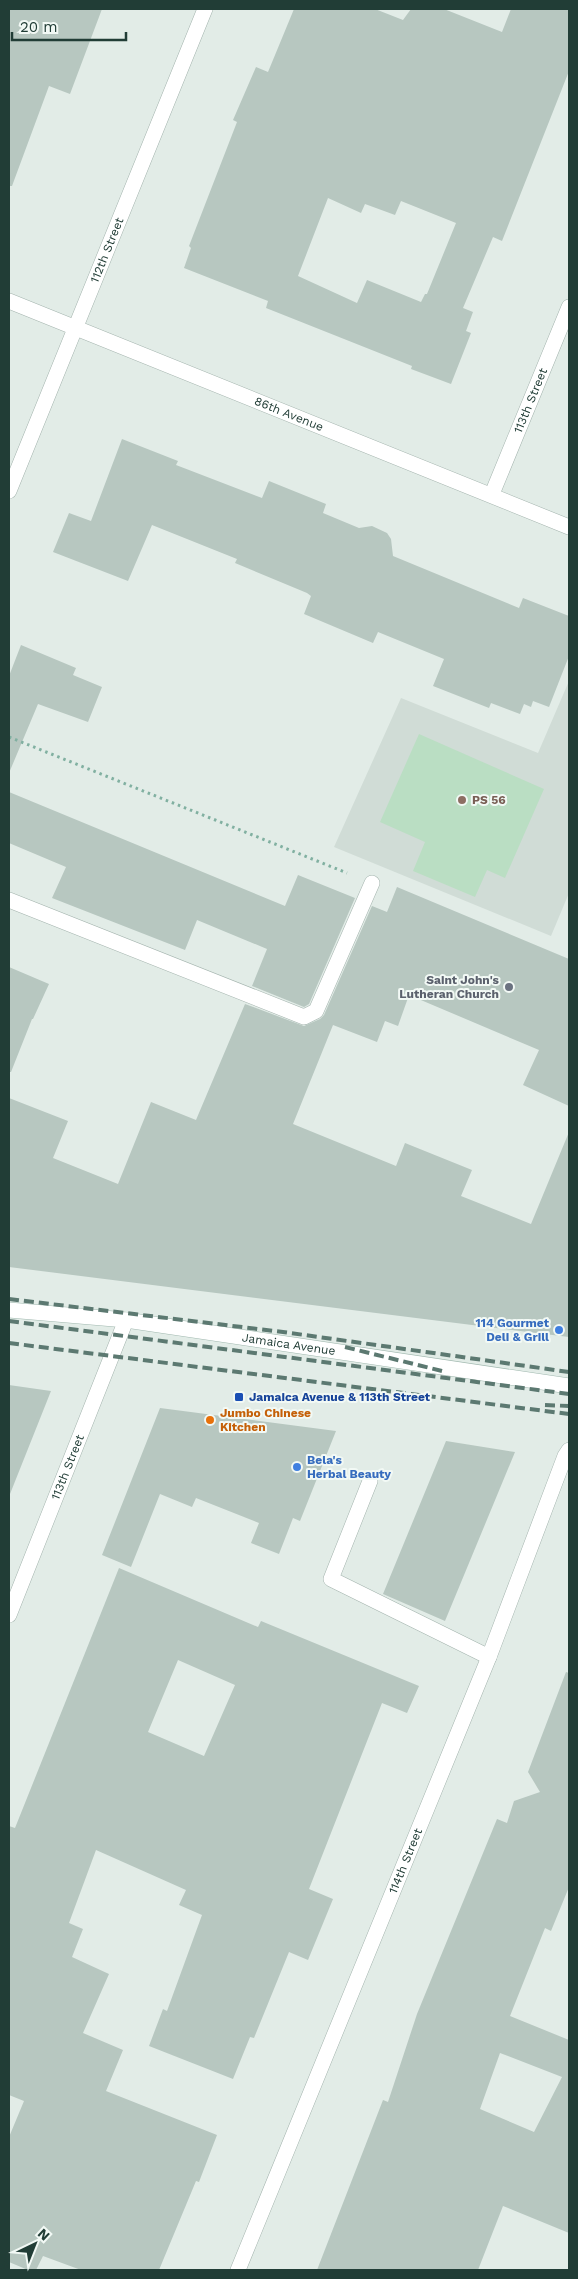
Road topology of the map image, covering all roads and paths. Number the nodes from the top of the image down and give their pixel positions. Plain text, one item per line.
1 (205, 9) edge
2 (9, 301) edge
3 (569, 307) edge
4 (75, 328) junction
5 (9, 491) edge
6 (492, 494) junction
7 (569, 526) edge
8 (9, 737) edge
9 (372, 884) joint
10 (9, 900) edge
11 (9, 1310) edge
12 (126, 1320) junction
13 (569, 1386) edge
14 (569, 1450) edge
15 (370, 1481) dead end
16 (9, 1615) edge
17 (490, 1657) junction
18 (238, 2270) edge

1 - 4 street, 112th Street
2 - 4 street, 86th Avenue
3 - 6 street, 113th Street
4 - 5 street, 112th Street
4 - 6 street, 86th Avenue
6 - 7 street, 86th Avenue
8 - 9 path
9 - 10 street
11 - 12 street, Jamaica Avenue
12 - 13 street, Jamaica Avenue
12 - 16 street, 113th Street
14 - 17 street, 114th Street
15 - 17 street
17 - 18 street, 114th Street

